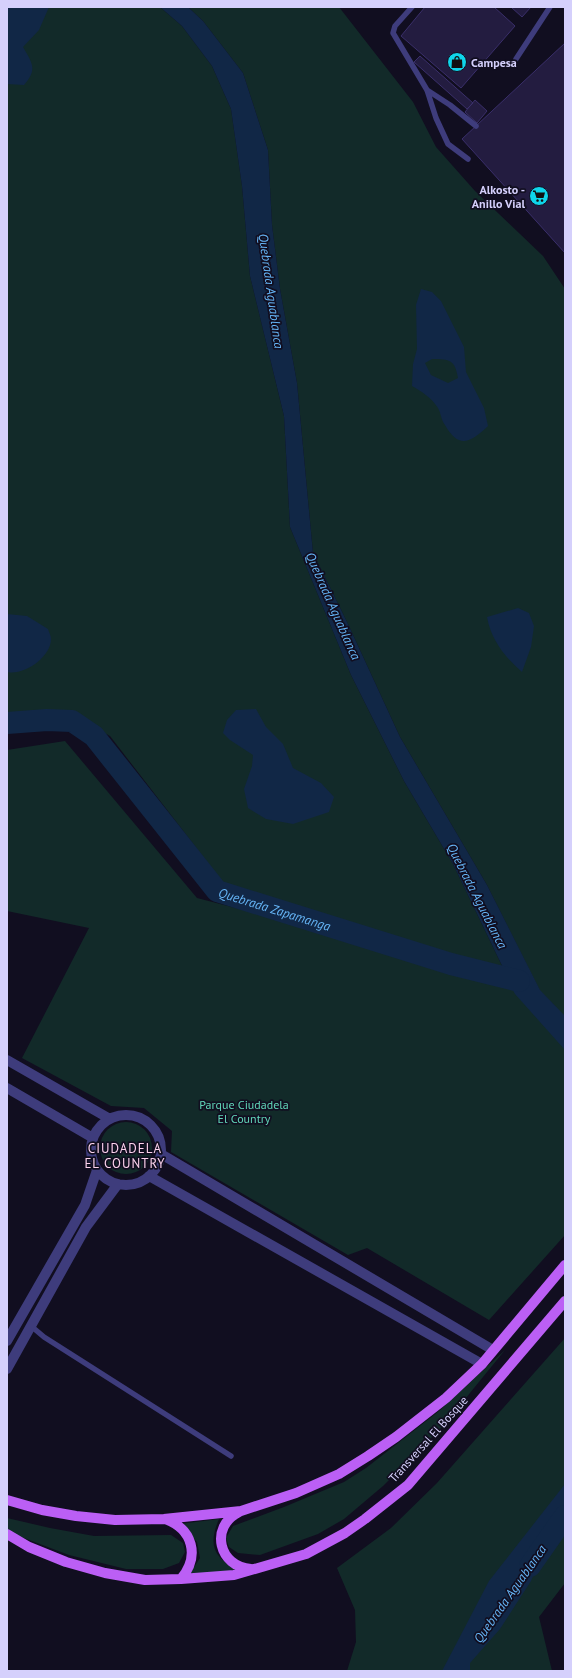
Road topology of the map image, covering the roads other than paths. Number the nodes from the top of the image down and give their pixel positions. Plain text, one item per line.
1 (412, 7) edge
2 (550, 7) edge
3 (516, 60) dead end
4 (427, 90) junction
5 (476, 126) dead end
6 (468, 159) dead end
7 (7, 1060) edge
8 (7, 1088) edge
9 (110, 1119) junction
10 (93, 1138) junction
11 (160, 1154) junction
12 (98, 1170) junction
13 (149, 1176) junction
14 (118, 1184) junction
15 (565, 1265) edge
16 (565, 1301) edge
17 (30, 1302) junction
18 (41, 1308) junction
19 (31, 1326) junction
20 (7, 1340) edge
21 (493, 1350) junction
22 (482, 1364) junction
23 (7, 1369) edge
24 (231, 1456) dead end
25 (7, 1500) edge
26 (241, 1511) junction
27 (164, 1519) junction
28 (7, 1534) edge
29 (258, 1568) junction
30 (181, 1579) junction

1 - 4 lane
2 - 3 lane
4 - 5 lane
4 - 6 lane
7 - 9 street
8 - 10 street
9 - 10 street
9 - 11 street
10 - 12 street
11 - 13 street
11 - 21 street
12 - 14 street
12 - 17 street
13 - 14 street
13 - 22 street
14 - 18 street
15 - 21 main road, Transversal El Bosque
16 - 29 main road, Transversal El Bosque
17 - 18 lane
17 - 20 street
18 - 19 street
19 - 23 street
19 - 24 lane
21 - 22 main road, Transversal El Bosque
22 - 26 main road, Transversal El Bosque
25 - 27 main road, Transversal El Bosque
26 - 27 main road, Transversal El Bosque
26 - 29 main road
27 - 30 main road
28 - 30 main road, Transversal El Bosque
29 - 30 main road, Transversal El Bosque

